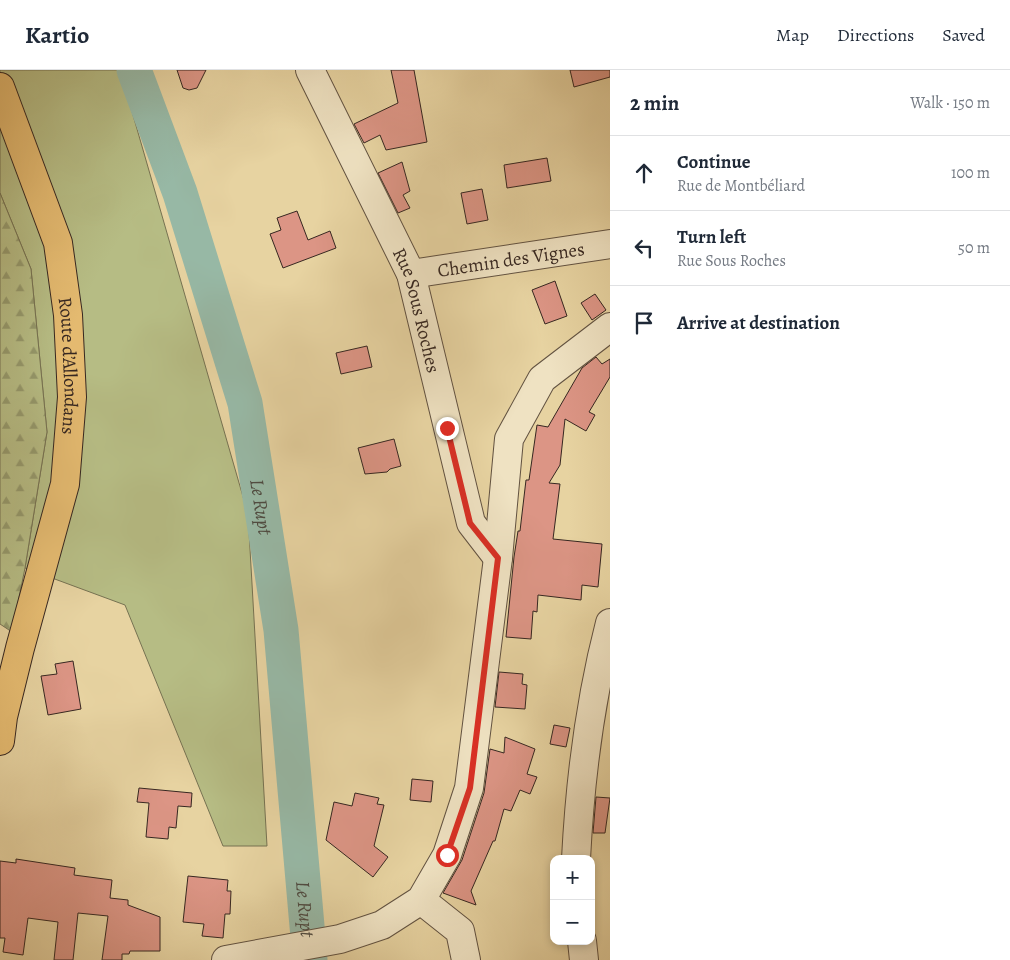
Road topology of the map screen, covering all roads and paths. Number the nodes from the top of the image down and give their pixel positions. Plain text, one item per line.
1 (310, 70) edge
2 (0, 87) edge
3 (610, 244) edge
4 (411, 274) junction
5 (610, 328) edge
6 (498, 558) junction
7 (610, 623) edge
8 (1, 725) edge
9 (576, 855) edge
10 (421, 900) junction
11 (582, 945) edge
12 (342, 950) edge
13 (226, 960) edge
14 (466, 960) edge
15 (584, 960) edge

1 - 4 street, Rue Sous Roches
2 - 8 main road, Route d’Allondans
3 - 4 street, Chemin des Vignes
4 - 6 street, Rue Sous Roches
5 - 6 street
6 - 10 street
7 - 9 street
10 - 12 street
10 - 14 street
11 - 15 street
12 - 13 street

